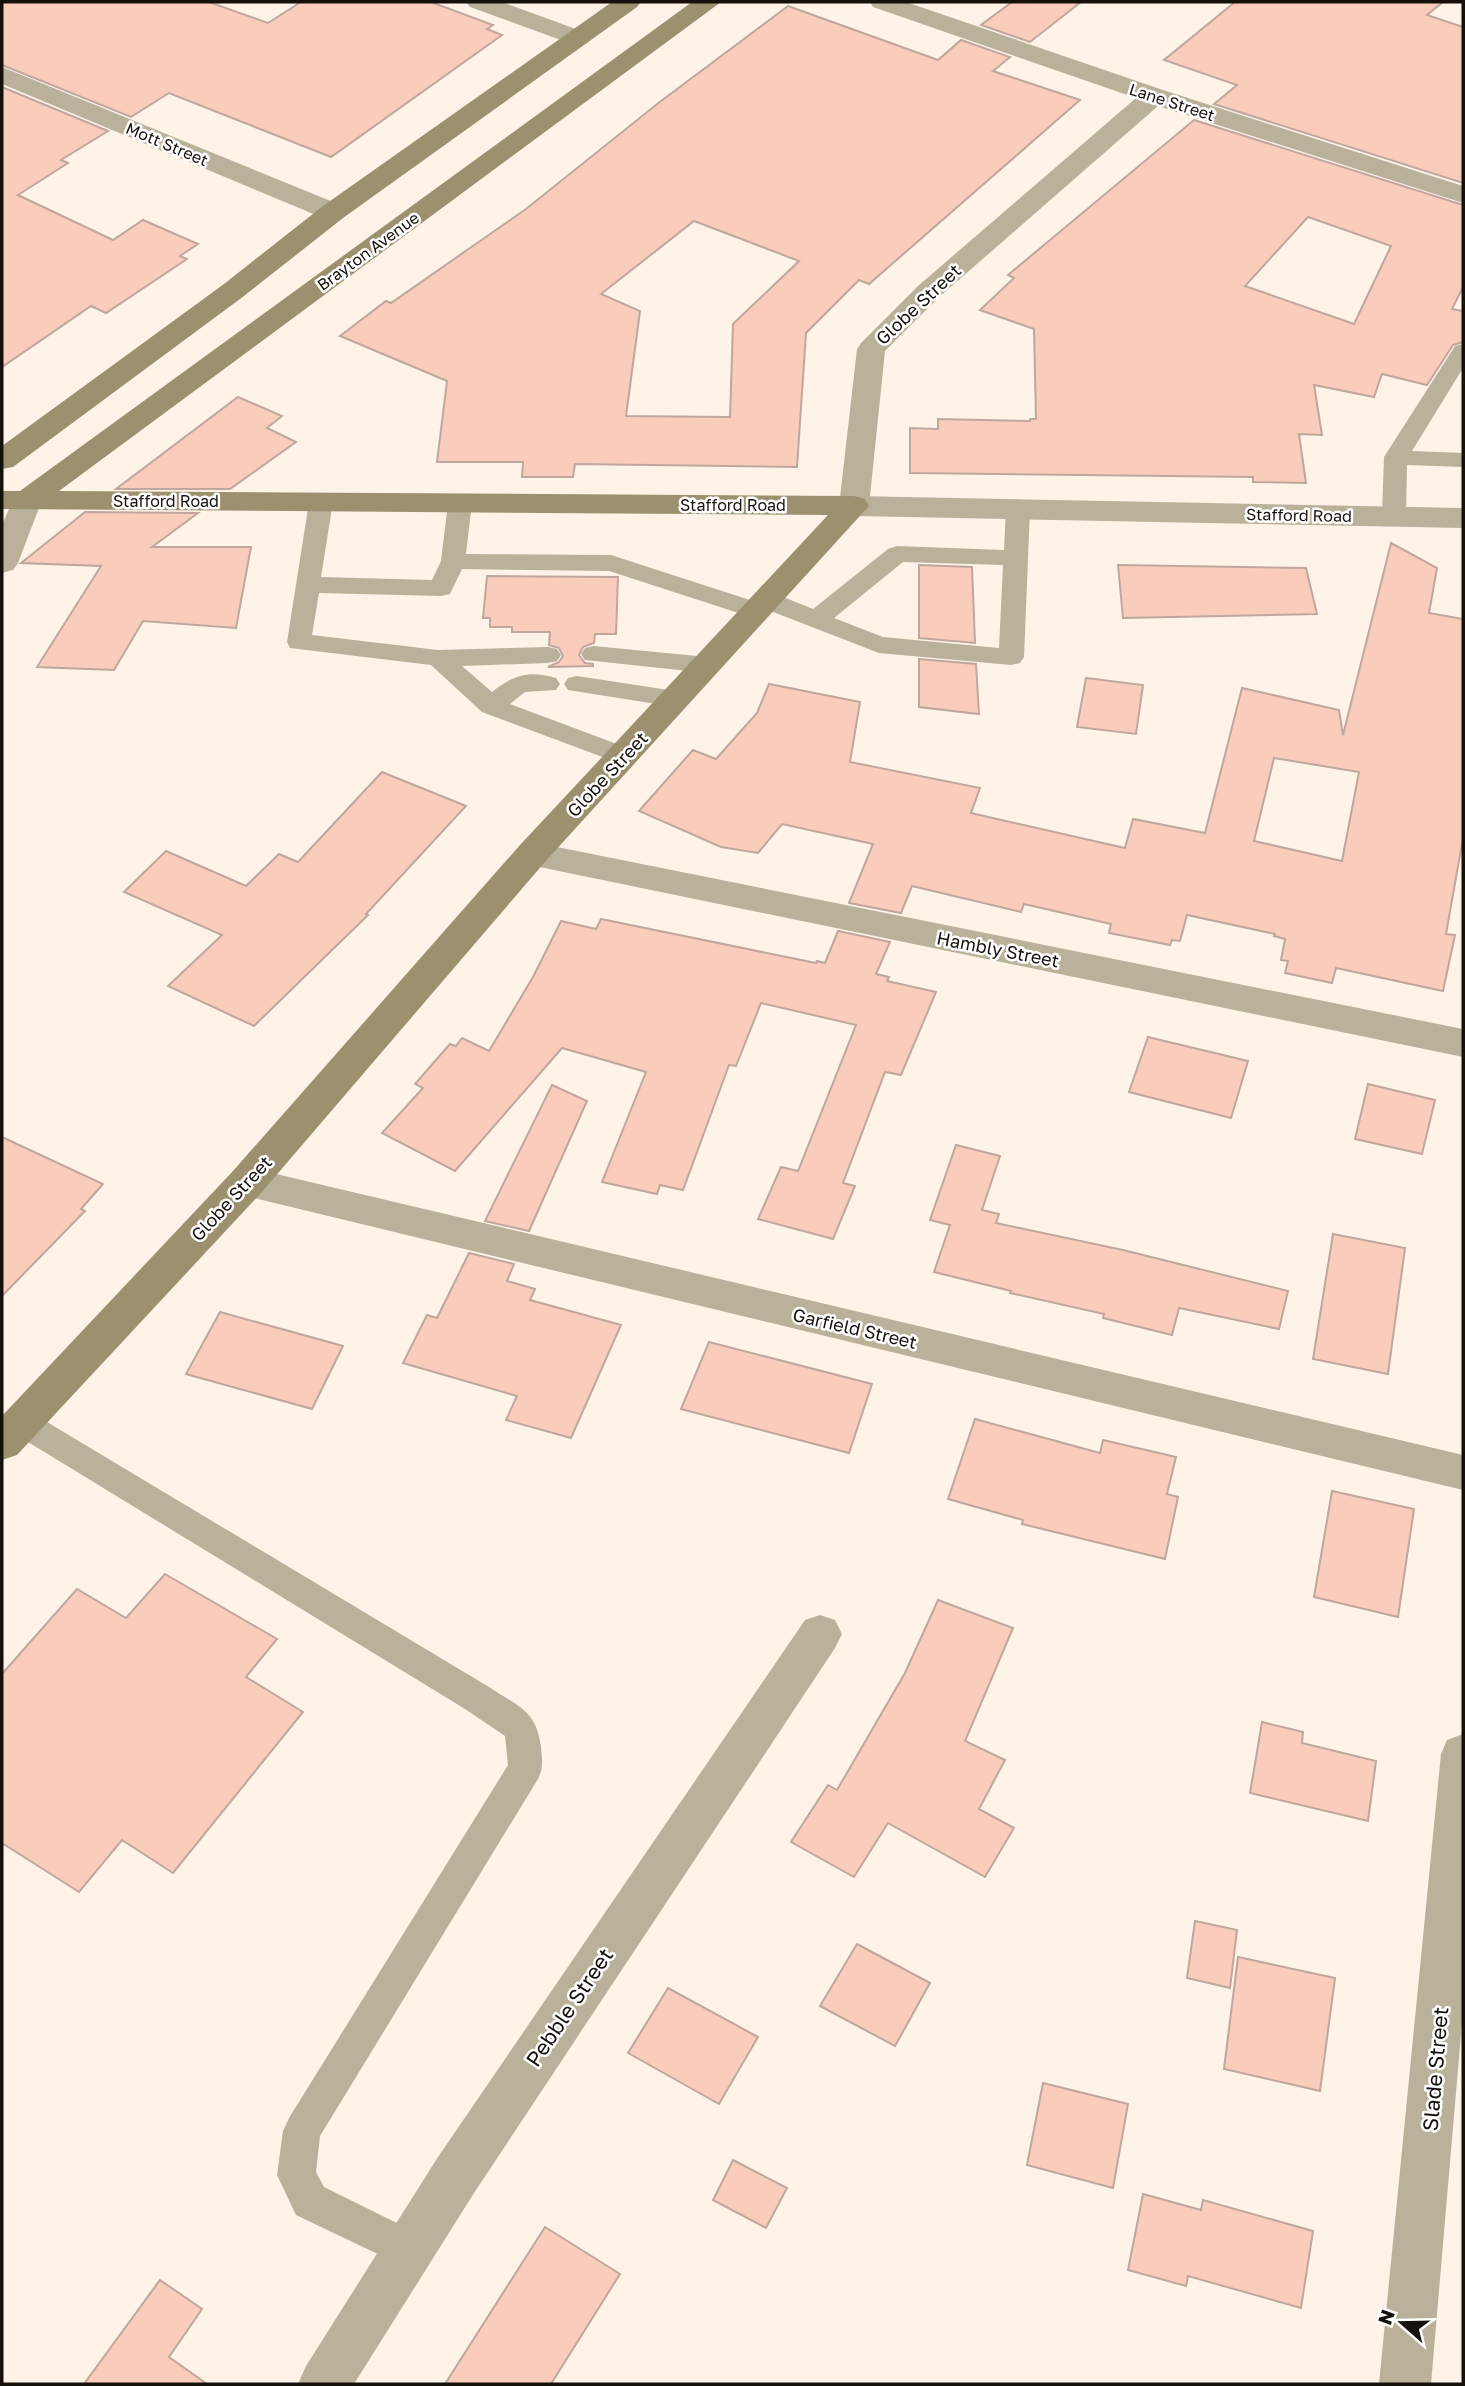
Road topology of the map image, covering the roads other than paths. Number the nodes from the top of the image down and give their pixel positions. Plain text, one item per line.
1 (479, 2) edge
2 (628, 2) edge
3 (708, 2) edge
4 (882, 2) edge
5 (578, 38) junction
6 (2, 75) edge
7 (1154, 96) junction
8 (1463, 195) edge
9 (333, 212) junction
10 (1463, 351) edge
11 (1396, 457) junction
12 (2, 460) edge
13 (1463, 460) edge
14 (15, 500) edge
15 (321, 502) junction
16 (460, 503) junction
17 (854, 506) junction
18 (1018, 509) junction
19 (1394, 516) junction
20 (1463, 518) edge
21 (1016, 558) junction
22 (453, 561) junction
23 (2, 563) edge
24 (309, 585) junction
25 (762, 606) junction
26 (816, 620) junction
27 (594, 654) dead end
28 (548, 655) dead end
29 (438, 658) junction
30 (707, 665) junction
31 (547, 684) dead end
32 (577, 684) dead end
33 (675, 699) junction
34 (491, 706) junction
35 (624, 756) junction
36 (532, 854) junction
37 (1463, 1043) edge
38 (247, 1182) junction
39 (12, 1433) edge
40 (1463, 1473) edge
41 (820, 1634) dead end
42 (1463, 1754) edge
43 (1447, 2120) edge
44 (409, 2250) junction
45 (324, 2384) edge
46 (1405, 2384) edge

1 - 5 street
2 - 5 main road
3 - 14 main road, Brayton Avenue
4 - 7 street, Lane Street
5 - 9 main road
6 - 9 street, Mott Street
7 - 8 street, Lane Street
7 - 17 street, Globe Street
9 - 12 main road
10 - 11 lane
11 - 13 lane
11 - 19 lane
14 - 15 main road, Stafford Road
14 - 23 street
15 - 16 main road, Stafford Road
15 - 24 lane
16 - 17 main road, Stafford Road
16 - 22 lane
17 - 18 street, Stafford Road
17 - 25 main road, Globe Street
18 - 19 street, Stafford Road
18 - 21 lane
19 - 20 street, Stafford Road
21 - 26 lane
21 - 26 lane
22 - 24 lane
22 - 25 lane
24 - 29 lane
25 - 26 lane
25 - 30 main road, Globe Street
27 - 30 lane
28 - 29 lane
29 - 34 lane
30 - 33 main road, Globe Street
31 - 34 lane
32 - 33 lane
33 - 35 main road, Globe Street
34 - 35 lane
35 - 36 main road, Globe Street
36 - 37 street, Hambly Street
36 - 38 main road, Globe Street
38 - 39 main road, Globe Street
38 - 40 street, Garfield Street
39 - 44 lane
41 - 44 street, Pebble Street
42 - 43 street, Slade Street
43 - 46 street, Slade Street
44 - 45 street, Pebble Street

